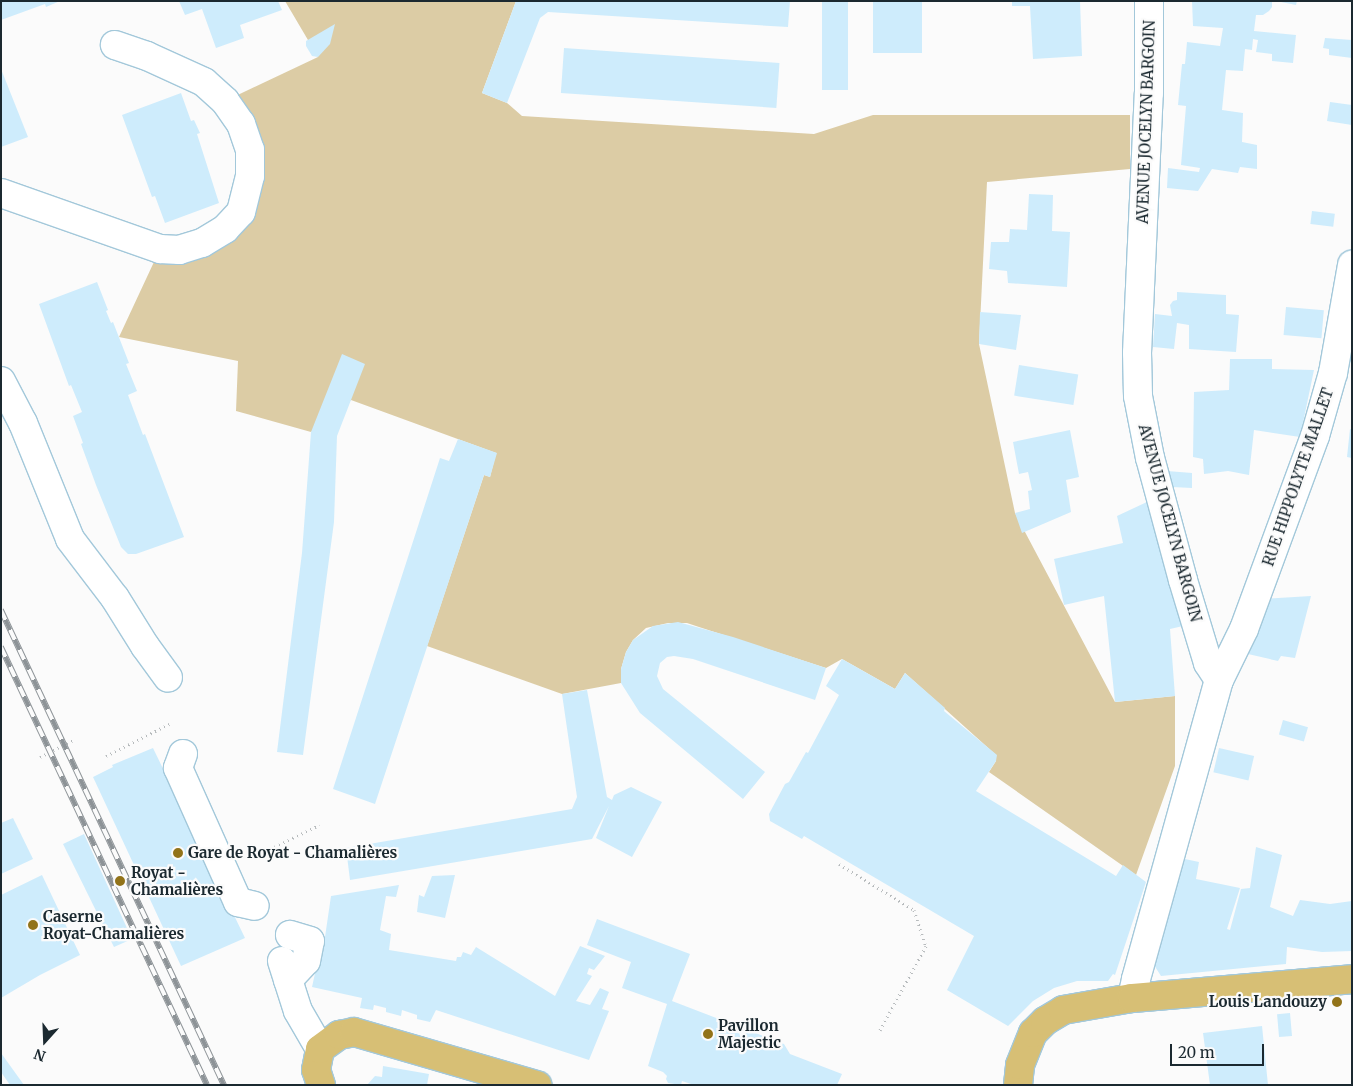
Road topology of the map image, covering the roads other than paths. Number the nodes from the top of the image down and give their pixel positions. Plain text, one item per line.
1 (1149, 1) edge
2 (115, 45) dead end
3 (1, 193) edge
4 (1352, 266) edge
5 (1, 381) edge
6 (168, 678) dead end
7 (1219, 680) junction
8 (183, 754) dead end
9 (255, 906) dead end
10 (290, 935) dead end
11 (1352, 979) edge
12 (1132, 998) junction
13 (320, 1049) junction
14 (321, 1085) edge
15 (537, 1085) edge
16 (1018, 1085) edge

1 - 7 street, AVENUE JOCELYN BARGOIN
2 - 3 street
4 - 7 street, RUE HIPPOLYTE MALLET
5 - 6 street
7 - 12 street
8 - 9 street
10 - 13 street
11 - 12 main road
12 - 16 main road
13 - 14 main road
13 - 15 main road

